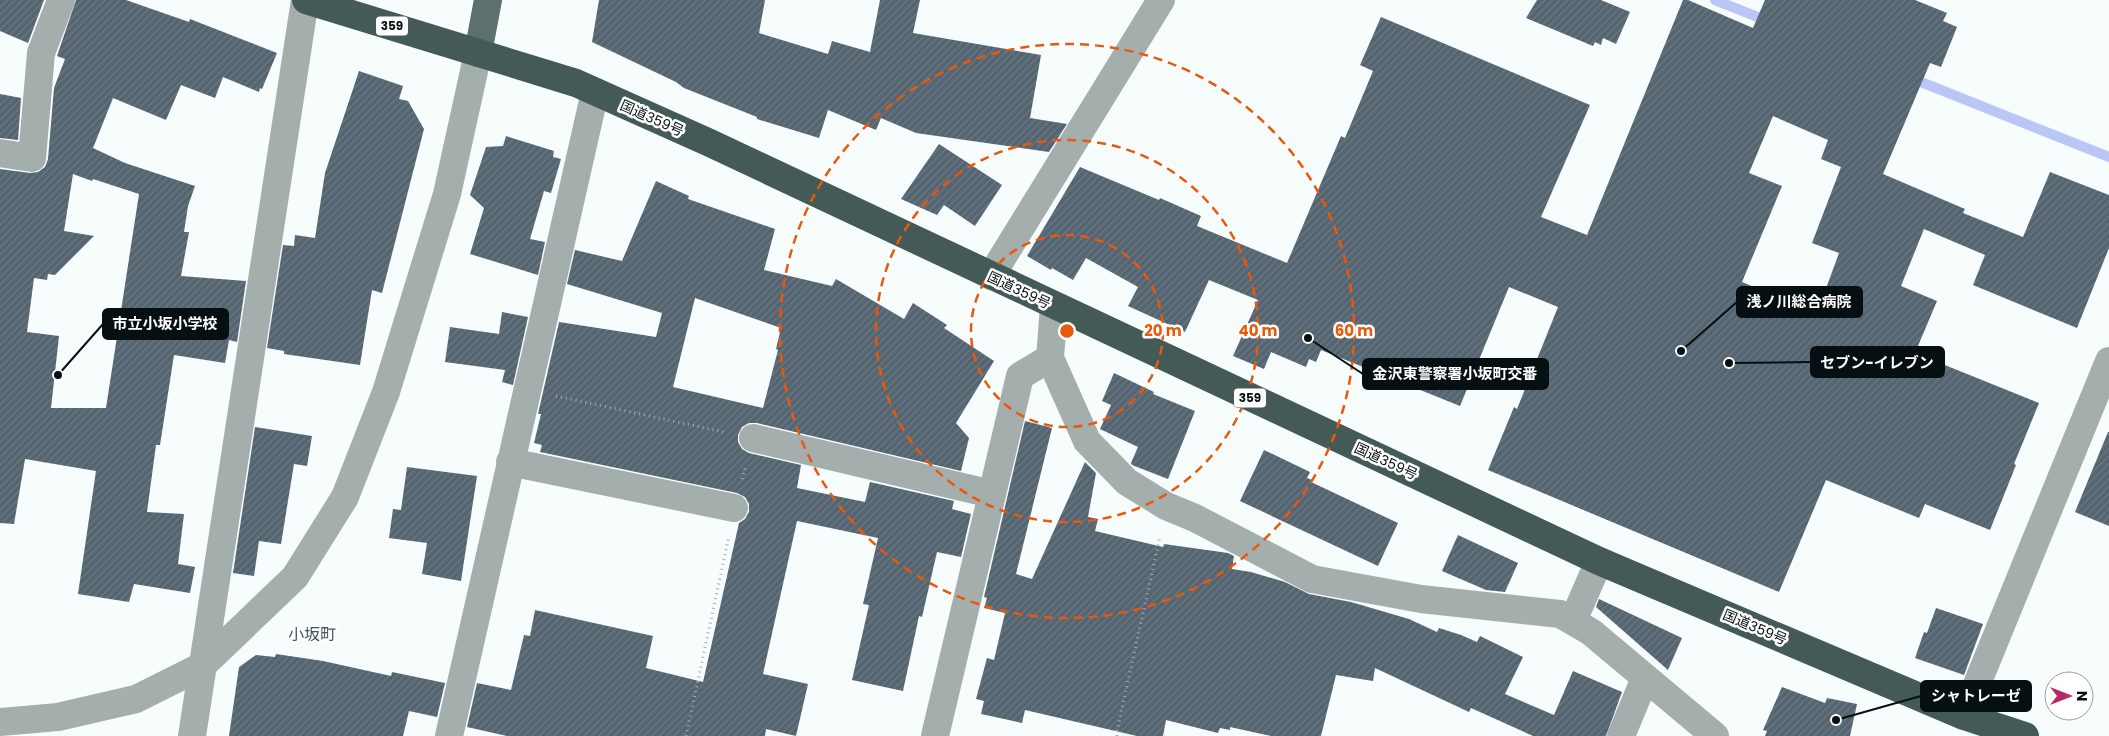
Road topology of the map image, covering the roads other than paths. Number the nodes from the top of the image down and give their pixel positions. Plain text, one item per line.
1 (61, 0) edge
2 (306, 0) edge
3 (488, 0) edge
4 (1161, 0) edge
5 (478, 53) junction
6 (595, 92) junction
7 (0, 153) edge
8 (991, 276) junction
9 (1054, 306) junction
10 (1050, 358) junction
11 (2109, 361) edge
12 (753, 438) dead end
13 (510, 462) junction
14 (992, 494) junction
15 (734, 508) dead end
16 (1599, 561) junction
17 (1572, 621) junction
18 (202, 666) junction
19 (1645, 678) junction
20 (1964, 716) junction
21 (0, 722) edge
22 (192, 736) edge
23 (448, 736) edge
24 (935, 736) edge
25 (1621, 736) edge
26 (1715, 736) edge
27 (2025, 736) edge

1 - 7 street
2 - 5 highway, 国道359号 / 359
2 - 18 street
3 - 5 main road
4 - 8 street
5 - 6 highway, 国道359号 / 359
5 - 18 street
6 - 8 highway, 国道359号 / 359
6 - 13 street
8 - 9 highway, 国道359号 / 359
9 - 10 street
9 - 16 highway, 国道359号 / 359
10 - 14 street
10 - 17 street
11 - 20 street
12 - 14 street
13 - 15 street
13 - 23 street
14 - 24 street
16 - 17 street
16 - 20 highway, 国道359号 / 359
17 - 19 street
18 - 21 street
18 - 22 street
19 - 25 street
19 - 26 street
20 - 27 highway, 国道359号 / 359

